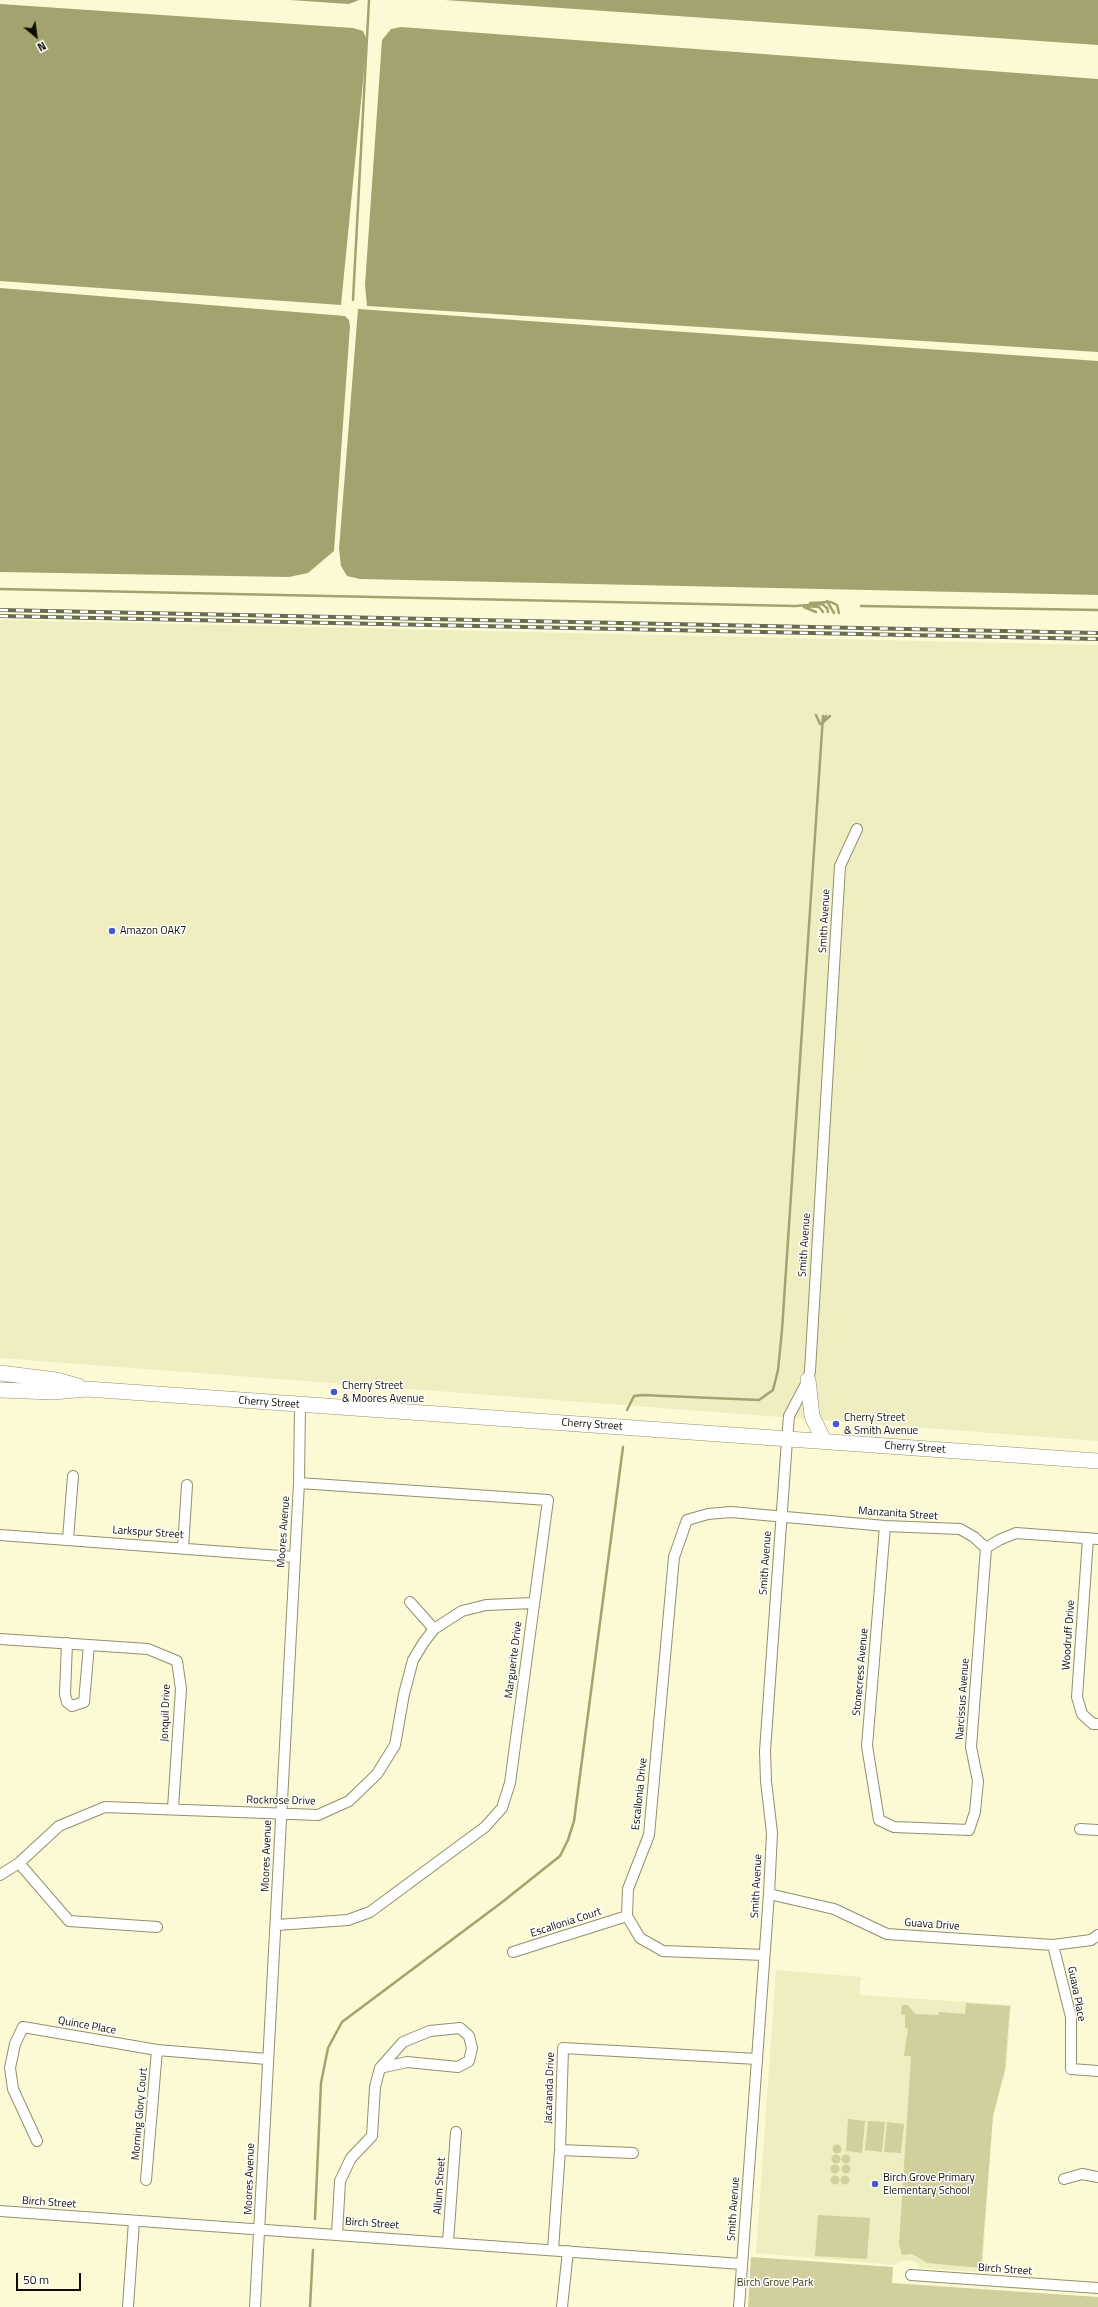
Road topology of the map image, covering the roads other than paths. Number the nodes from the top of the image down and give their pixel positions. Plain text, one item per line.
1 (857, 829) dead end
2 (0, 1373) edge
3 (808, 1380) junction
4 (87, 1389) junction
5 (0, 1390) edge
6 (300, 1405) junction
7 (787, 1440) junction
8 (824, 1442) junction
9 (1098, 1461) edge
10 (73, 1476) dead end
11 (299, 1483) junction
12 (188, 1485) dead end
13 (781, 1517) junction
14 (687, 1520) joint
15 (885, 1526) junction
16 (0, 1535) edge
17 (68, 1539) junction
18 (1093, 1539) edge
19 (183, 1548) junction
20 (986, 1548) junction
21 (294, 1557) junction
22 (410, 1602) dead end
23 (534, 1603) junction
24 (434, 1629) junction
25 (0, 1639) edge
26 (67, 1644) junction
27 (89, 1645) junction
28 (1098, 1724) edge
29 (173, 1808) junction
30 (280, 1814) junction
31 (879, 1820) joint
32 (1080, 1829) dead end
33 (1098, 1830) edge
34 (20, 1863) junction
35 (0, 1875) edge
36 (769, 1894) junction
37 (627, 1916) junction
38 (277, 1925) junction
39 (157, 1926) dead end
40 (1098, 1935) edge
41 (1053, 1945) junction
42 (513, 1952) dead end
43 (764, 1955) junction
44 (157, 2050) junction
45 (267, 2059) junction
46 (757, 2059) junction
47 (380, 2068) junction
48 (1098, 2071) edge
49 (456, 2132) dead end
50 (37, 2140) dead end
51 (560, 2150) junction
52 (633, 2153) dead end
53 (1098, 2177) edge
54 (1064, 2179) dead end
55 (146, 2180) dead end
56 (0, 2211) edge
57 (134, 2221) junction
58 (260, 2230) junction
59 (337, 2234) junction
60 (448, 2242) junction
61 (553, 2250) junction
62 (568, 2251) junction
63 (742, 2264) junction
64 (911, 2275) dead end
65 (1098, 2288) edge
66 (128, 2307) edge
67 (256, 2307) edge
68 (562, 2307) edge
69 (739, 2307) edge

1 - 3 street, Smith Avenue
2 - 4 street, Cherry Street
3 - 7 street, Smith Avenue
3 - 8 street
4 - 5 street, Cherry Street
4 - 6 street, Cherry Street
6 - 7 street, Cherry Street
6 - 11 street, Moores Avenue
7 - 8 street, Cherry Street
7 - 13 street, Smith Avenue
8 - 9 street, Cherry Street
10 - 17 street
11 - 21 street, Moores Avenue
11 - 23 street, Marguerite Drive
12 - 19 street
13 - 14 street, Manzanita Street
13 - 15 street, Manzanita Street
13 - 36 street, Smith Avenue
14 - 37 street, Escallonia Drive
15 - 20 street, Manzanita Street
15 - 31 street, Stonecress Avenue
16 - 17 street, Larkspur Street
17 - 19 street, Larkspur Street
18 - 20 street
18 - 28 street, Woodruff Drive
19 - 21 street, Larkspur Street
20 - 31 street, Narcissus Avenue
21 - 30 street, Moores Avenue
22 - 24 street
23 - 24 street, Rockrose Drive
23 - 38 street, Marguerite Drive
24 - 30 street, Rockrose Drive
25 - 26 street, Jonquil Drive
26 - 27 street, Jonquil Drive
26 - 27 street
27 - 29 street, Jonquil Drive
29 - 30 street, Rockrose Drive
29 - 34 street, Rockrose Drive
30 - 38 street, Moores Avenue
32 - 33 street
34 - 35 street, Rockrose Drive
34 - 39 street
36 - 41 street, Guava Drive
36 - 43 street, Smith Avenue
37 - 42 street, Escallonia Court
37 - 43 street
38 - 45 street, Moores Avenue
40 - 41 street, Guava Drive
41 - 48 street, Guava Place
43 - 46 street, Smith Avenue
44 - 45 street, Quince Place
44 - 50 street, Quince Place
44 - 55 street, Morning Glory Court
45 - 58 street, Moores Avenue
46 - 51 street, Jacaranda Drive
46 - 63 street, Smith Avenue
47 - 47 street
47 - 59 street
49 - 60 street, Allum Street
51 - 52 street
51 - 61 street, Jacaranda Drive
53 - 54 street
56 - 57 street, Birch Street
57 - 58 street, Birch Street
57 - 66 street
58 - 59 street, Birch Street
58 - 67 street, Moores Avenue
59 - 60 street, Birch Street
60 - 61 street, Birch Street
61 - 62 street, Birch Street
62 - 63 street, Birch Street
62 - 68 street
63 - 69 street, Smith Avenue
64 - 65 street, Birch Street

